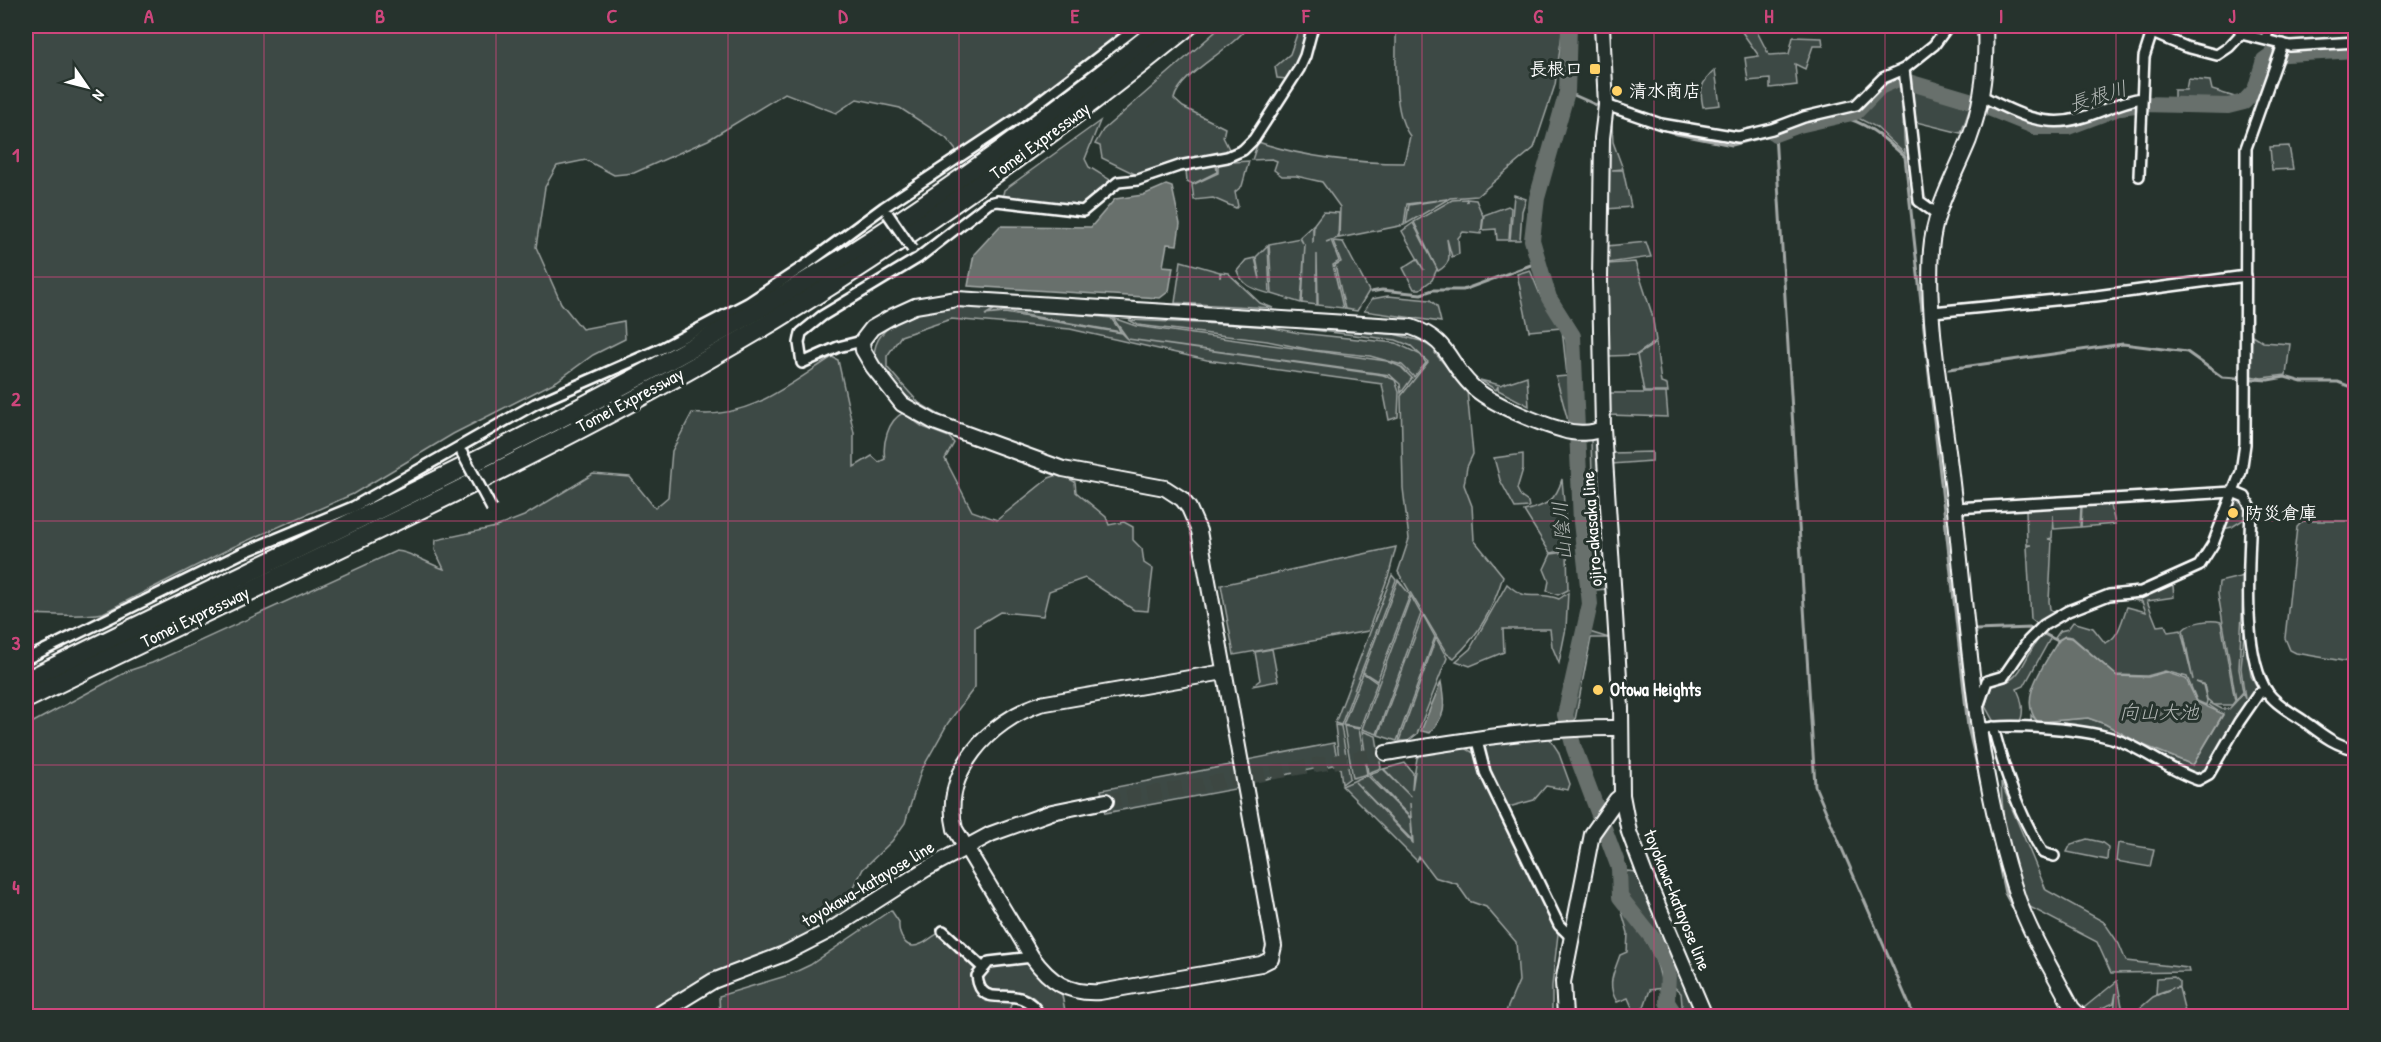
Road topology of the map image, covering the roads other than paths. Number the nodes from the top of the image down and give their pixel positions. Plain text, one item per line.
1 (1139, 26) edge
2 (1163, 26) edge
3 (1188, 26) edge
4 (1313, 26) edge
5 (1602, 26) edge
6 (1948, 26) edge
7 (1985, 26) edge
8 (2270, 26) edge
9 (2152, 29) edge
10 (2240, 30) edge
11 (2266, 39) junction
12 (2355, 42) edge
13 (2282, 46) junction
14 (1905, 72) junction
15 (2142, 98) junction
16 (1980, 103) junction
17 (1606, 105) junction
18 (2139, 176) dead end
19 (886, 211) junction
20 (1937, 214) junction
21 (918, 258) junction
22 (2247, 276) junction
23 (1933, 312) junction
24 (862, 341) junction
25 (1599, 430) junction
26 (461, 449) junction
27 (2233, 492) junction
28 (1955, 508) junction
29 (492, 509) dead end
30 (26, 658) edge
31 (1224, 672) junction
32 (26, 681) edge
33 (2267, 691) junction
34 (26, 699) edge
35 (1975, 716) junction
36 (1621, 728) junction
37 (1986, 728) junction
38 (1476, 737) junction
39 (2355, 749) edge
40 (1386, 753) tunnel mouth
41 (1619, 798) junction
42 (1106, 801) tunnel mouth
43 (965, 848) junction
44 (2054, 856) dead end
45 (943, 931) dead end
46 (1571, 937) junction
47 (1032, 957) junction
48 (982, 967) junction
49 (656, 1017) edge
50 (1040, 1017) edge
51 (1565, 1017) edge
52 (1705, 1017) edge
53 (2080, 1017) edge

1 - 19 street
2 - 32 highway, Tomei Expressway
3 - 34 highway, Tomei Expressway
4 - 21 street
5 - 17 street, ojiro-akasaka line
6 - 14 street
7 - 16 street
8 - 11 street
9 - 10 street
9 - 15 street
10 - 11 street
11 - 13 street
12 - 13 street
13 - 22 street
14 - 17 street
14 - 20 street
15 - 16 street
15 - 18 street
16 - 20 street
17 - 25 street, ojiro-akasaka line
19 - 21 street, bridge
19 - 26 street
20 - 23 street
21 - 24 street
22 - 23 street
22 - 27 street
23 - 28 street
24 - 25 street
24 - 31 street
25 - 36 street, ojiro-akasaka line
26 - 29 street, bridge
26 - 30 street
27 - 28 street
27 - 33 street
27 - 35 street
28 - 35 street
31 - 43 street
31 - 47 street
33 - 37 street
33 - 39 street
35 - 37 street
36 - 38 street
36 - 41 street, ojiro-akasaka line
37 - 44 street
37 - 53 street
38 - 40 street
38 - 46 street
41 - 46 street
41 - 52 street, toyokawa-katayose line
42 - 43 street, toyokawa-katayose line
43 - 47 street
43 - 49 street, toyokawa-katayose line
45 - 48 street
46 - 51 street
47 - 48 street
48 - 50 street

